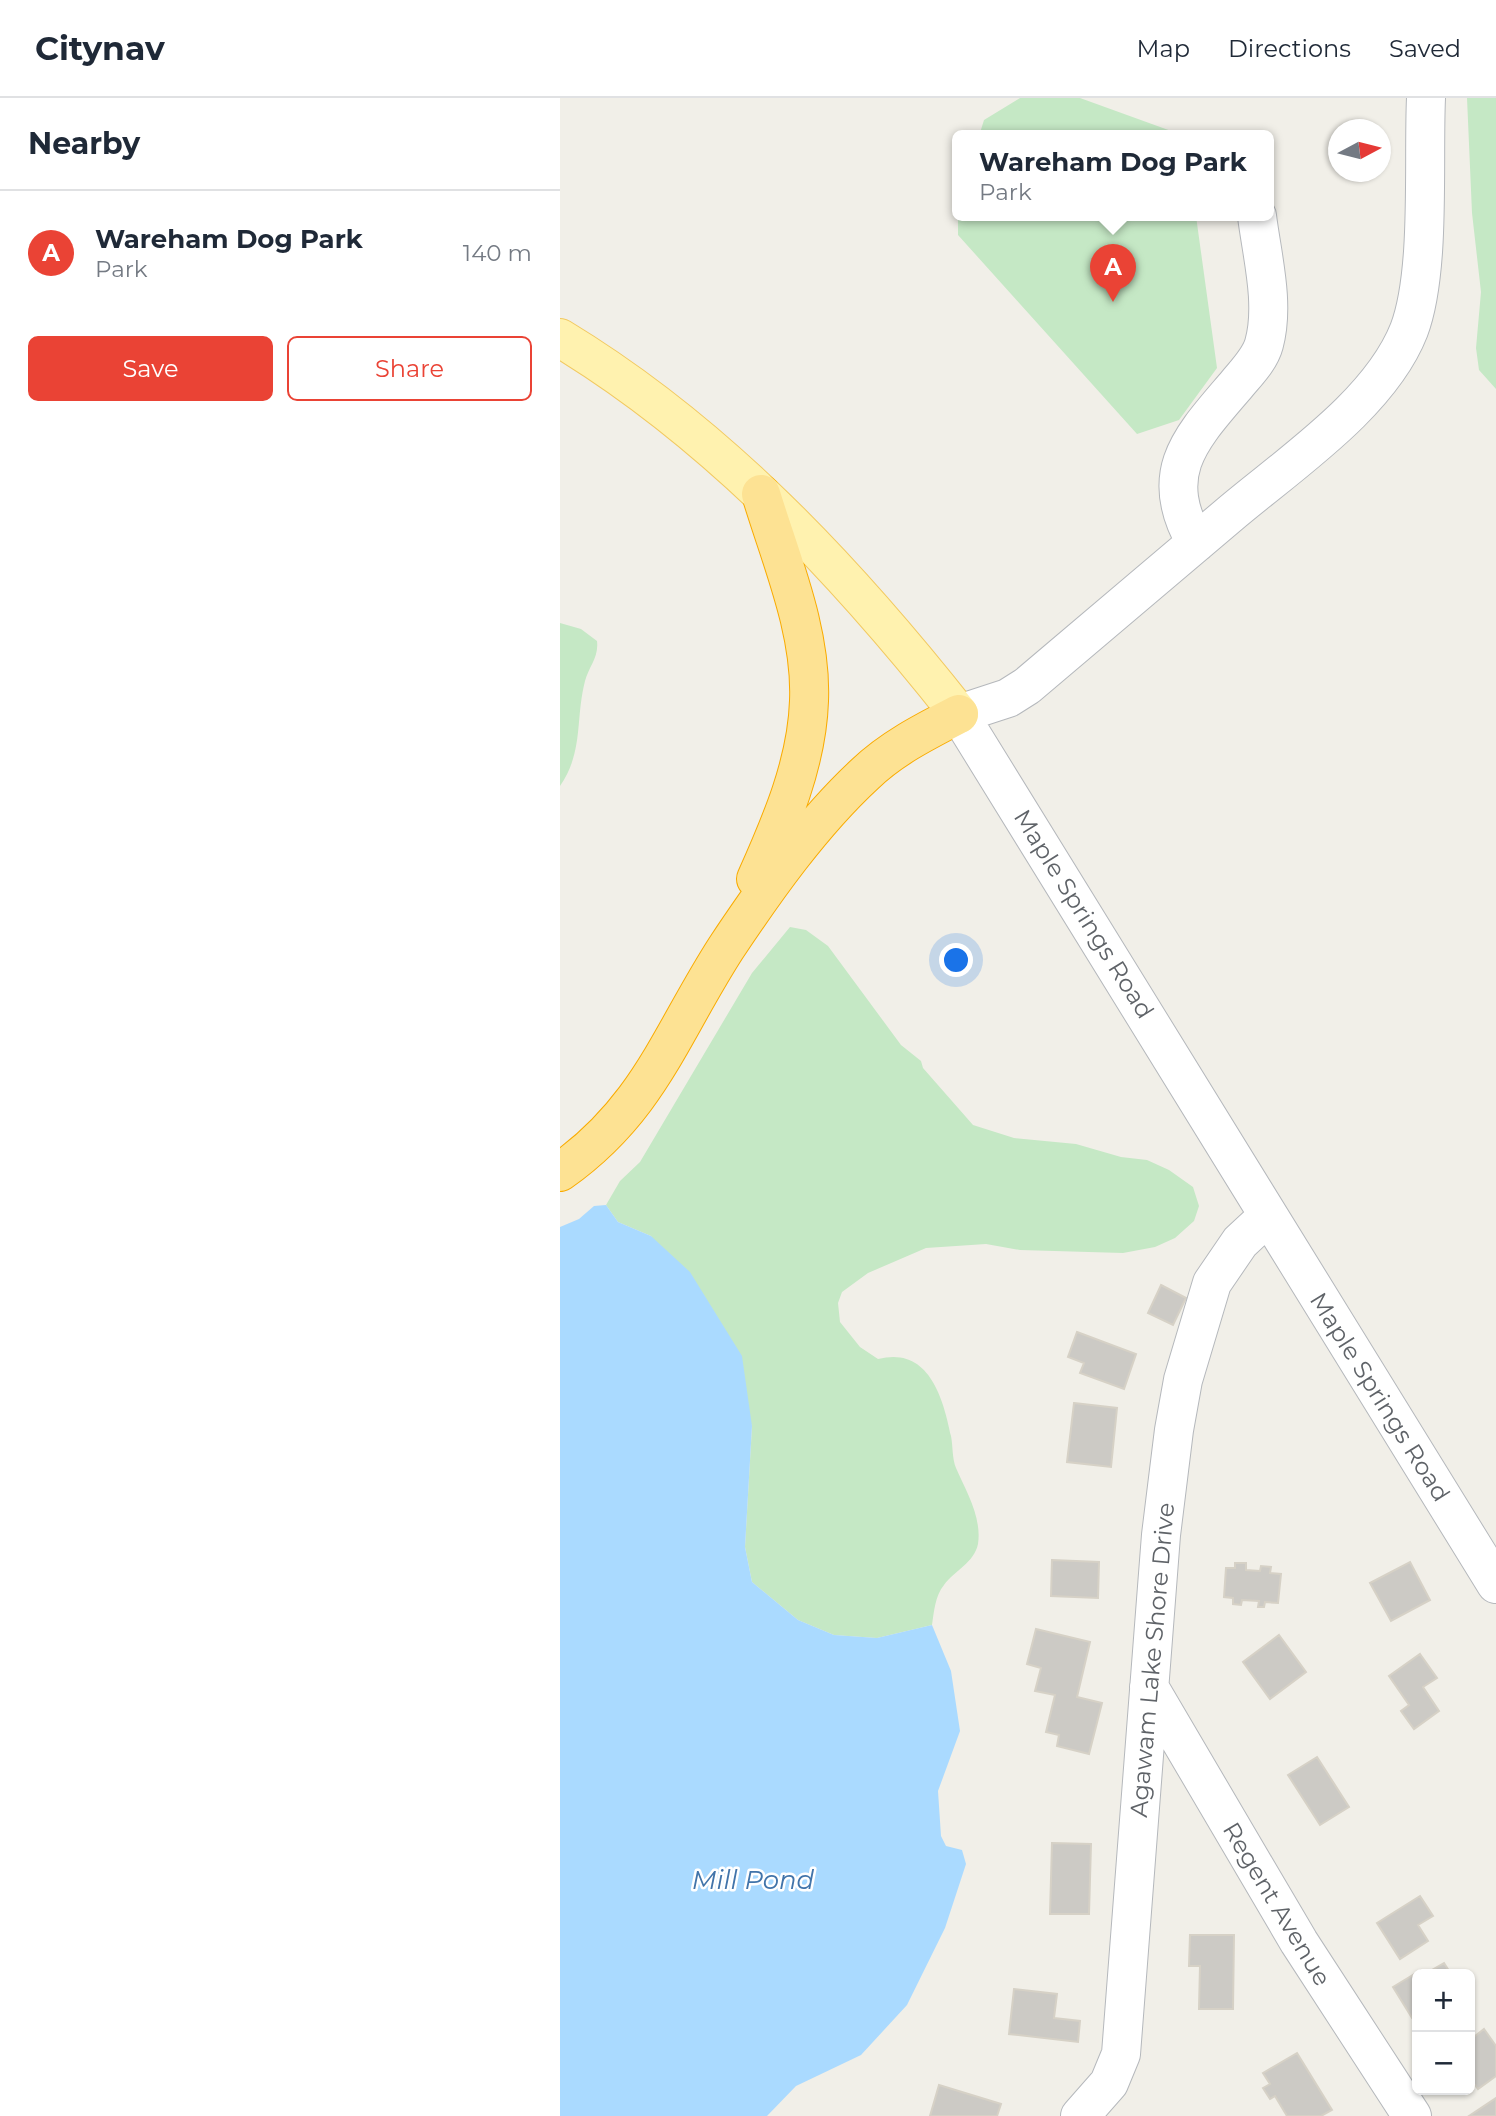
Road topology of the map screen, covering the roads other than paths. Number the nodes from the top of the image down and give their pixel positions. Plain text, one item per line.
1 (1426, 98) edge
2 (1258, 221) edge
3 (560, 338) edge
4 (761, 494) junction
5 (1196, 543) junction
6 (959, 714) junction
7 (726, 948) junction
8 (560, 1172) edge
9 (1268, 1216) junction
10 (1496, 1584) edge
11 (1149, 1687) junction
12 (1080, 2116) edge
13 (1412, 2116) edge

1 - 5 street
2 - 5 street
3 - 4 main road, Maple Springs Road
4 - 6 main road, Maple Springs Road
4 - 7 highway
5 - 6 street
6 - 7 highway
6 - 9 street, Maple Springs Road
7 - 8 highway
9 - 10 street, Maple Springs Road
9 - 11 street, Agawam Lake Shore Drive
11 - 12 street, Agawam Lake Shore Drive
11 - 13 street, Regent Avenue

